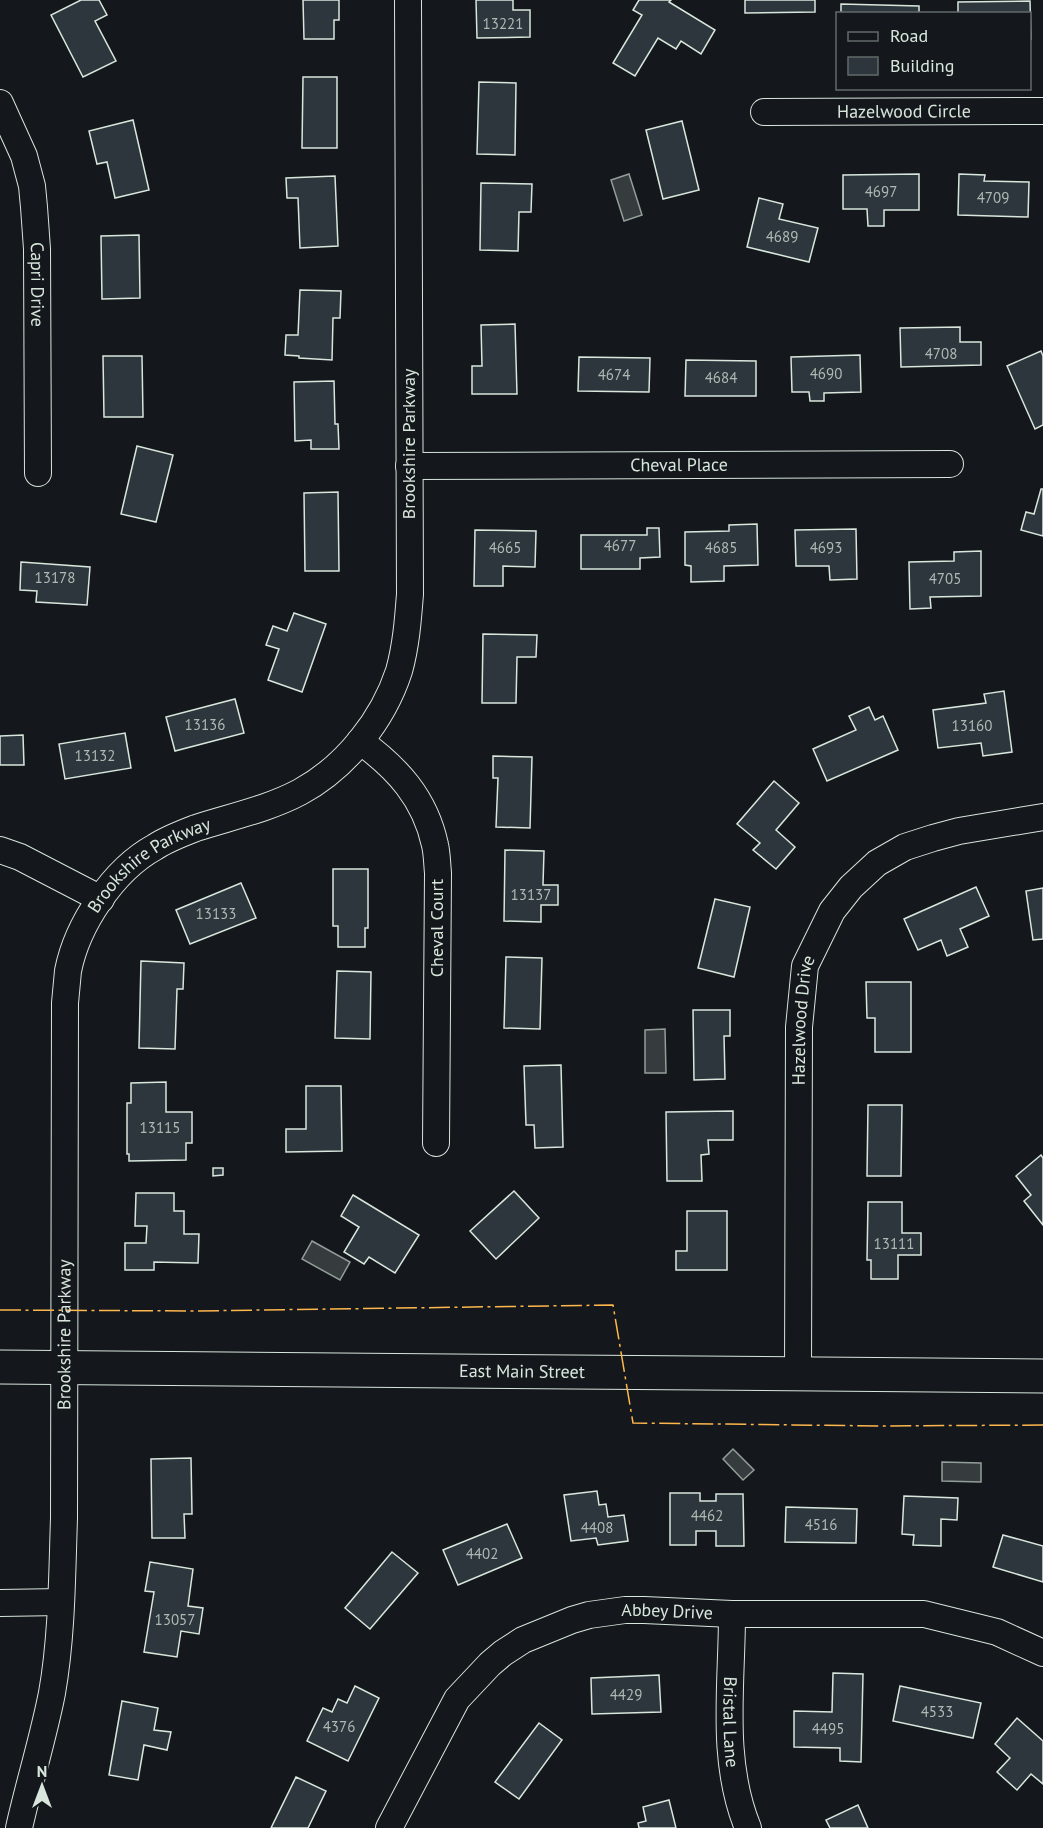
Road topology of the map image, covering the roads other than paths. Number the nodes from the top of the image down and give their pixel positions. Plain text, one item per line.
1 (408, 0) edge
2 (0, 103) edge
3 (1043, 111) edge
4 (764, 112) dead end
5 (950, 464) dead end
6 (409, 466) junction
7 (38, 473) dead end
8 (360, 741) junction
9 (1043, 817) edge
10 (0, 850) edge
11 (101, 899) junction
12 (436, 1143) dead end
13 (0, 1367) edge
14 (65, 1367) junction
15 (798, 1374) junction
16 (1043, 1376) edge
17 (61, 1602) junction
18 (0, 1603) edge
19 (732, 1614) junction
20 (1043, 1653) edge
21 (19, 1828) edge
22 (389, 1828) edge
23 (748, 1828) edge

1 - 6 street, Brookshire Parkway
2 - 7 street, Capri Drive
3 - 4 street, Hazelwood Circle
5 - 6 street, Cheval Place
6 - 8 street, Brookshire Parkway
8 - 11 street, Brookshire Parkway
8 - 12 street, Cheval Court
9 - 15 street, Hazelwood Drive
10 - 11 street
11 - 14 street, Brookshire Parkway
13 - 14 main road, East Main Street
14 - 15 main road, East Main Street
14 - 17 street, Brookshire Parkway
15 - 16 main road, East Main Street
17 - 18 street
17 - 21 street, Brookshire Parkway
19 - 20 street, Abbey Drive
19 - 22 street, Abbey Drive
19 - 23 street, Bristal Lane

